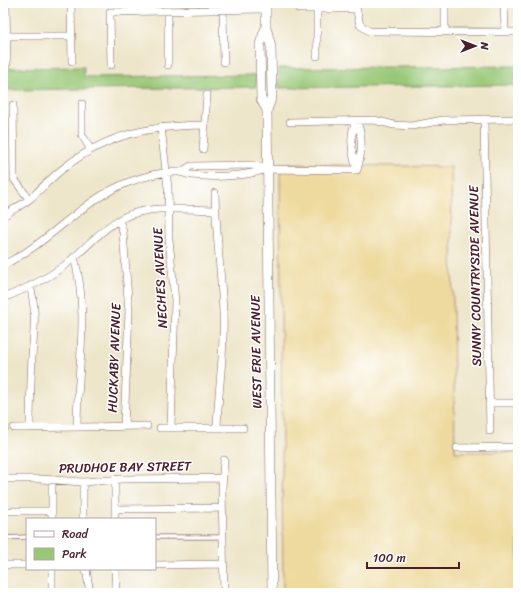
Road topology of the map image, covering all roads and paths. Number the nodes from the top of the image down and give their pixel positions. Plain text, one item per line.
1 (6, 3) edge
2 (71, 3) edge
3 (445, 3) edge
4 (504, 3) edge
5 (266, 6) edge
6 (355, 6) edge
7 (299, 9) dead end
8 (317, 9) junction
9 (223, 10) junction
10 (168, 11) junction
11 (505, 30) junction
12 (445, 31) junction
13 (518, 32) edge
14 (6, 36) junction
15 (72, 36) junction
16 (317, 56) dead end
17 (72, 61) dead end
18 (224, 62) dead end
19 (7, 63) dead end
20 (111, 65) dead end
21 (168, 65) dead end
22 (207, 95) dead end
23 (82, 104) dead end
24 (13, 105) dead end
25 (518, 119) edge
26 (484, 120) junction
27 (356, 121) junction
28 (290, 122) dead end
29 (205, 125) junction
30 (161, 127) junction
31 (203, 149) dead end
32 (91, 150) junction
33 (267, 169) junction
34 (166, 173) junction
35 (216, 194) dead end
36 (29, 199) junction
37 (169, 210) junction
38 (216, 210) junction
39 (3, 216) edge
40 (119, 220) junction
41 (74, 257) junction
42 (3, 264) edge
43 (30, 286) junction
44 (3, 298) edge
45 (489, 403) junction
46 (518, 403) edge
47 (124, 426) junction
48 (146, 426) dead end
49 (77, 427) junction
50 (14, 428) dead end
51 (30, 428) junction
52 (160, 428) dead end
53 (171, 428) junction
54 (217, 428) junction
55 (243, 428) dead end
56 (490, 432) dead end
57 (518, 447) edge
58 (457, 448) dead end
59 (224, 460) dead end
60 (223, 478) junction
61 (3, 479) edge
62 (115, 479) junction
63 (52, 480) junction
64 (83, 482) junction
65 (115, 508) junction
66 (222, 508) junction
67 (3, 511) edge
68 (52, 511) junction
69 (52, 518) edge
70 (83, 518) edge
71 (115, 518) edge
72 (156, 537) edge
73 (222, 537) junction
74 (3, 538) edge
75 (26, 538) edge
76 (223, 564) junction
77 (3, 565) edge
78 (26, 565) edge
79 (156, 565) edge
80 (52, 570) edge
81 (86, 570) edge
82 (115, 570) edge
83 (52, 593) edge
84 (90, 593) edge
85 (116, 593) edge
86 (224, 593) edge
87 (272, 593) edge

1 - 14 street
2 - 15 street
3 - 12 street
4 - 11 street
5 - 9 street
5 - 33 street, WEST ERIE AVENUE
6 - 8 street
6 - 12 street
7 - 8 street
8 - 16 street
9 - 10 street
9 - 18 street
10 - 20 street
10 - 21 street
11 - 12 street
11 - 13 street
14 - 15 street
14 - 19 street
15 - 17 street
22 - 29 street
23 - 32 street
24 - 36 street
25 - 26 street
26 - 27 street
26 - 45 street, SUNNY COUNTRYSIDE AVENUE
27 - 28 street
27 - 33 street
29 - 30 street
29 - 31 street
30 - 32 street
30 - 34 street, NECHES AVENUE
32 - 36 street
33 - 34 street
33 - 87 street, WEST ERIE AVENUE
34 - 37 street, NECHES AVENUE
34 - 42 street
35 - 38 street
36 - 39 street
37 - 38 street
37 - 40 street
37 - 53 street, NECHES AVENUE
38 - 54 street
40 - 41 street
40 - 47 street, HUCKABY AVENUE
41 - 43 street
41 - 49 street
43 - 44 street
43 - 51 street
45 - 46 street
45 - 56 street, SUNNY COUNTRYSIDE AVENUE
47 - 48 street
47 - 49 street
49 - 51 street
50 - 51 street
52 - 53 street
53 - 54 street
54 - 55 street
57 - 58 street
59 - 60 street
60 - 62 street, PRUDHOE BAY STREET
60 - 66 street
61 - 63 street, PRUDHOE BAY STREET
62 - 64 street, PRUDHOE BAY STREET
62 - 65 street
63 - 64 street, PRUDHOE BAY STREET
63 - 68 street
64 - 70 street
65 - 66 street
65 - 71 street
66 - 73 street
67 - 68 street
68 - 69 street
72 - 73 lane
73 - 76 street
74 - 75 lane
76 - 79 street
76 - 86 street
77 - 78 street
80 - 83 street
81 - 84 street
82 - 85 street

